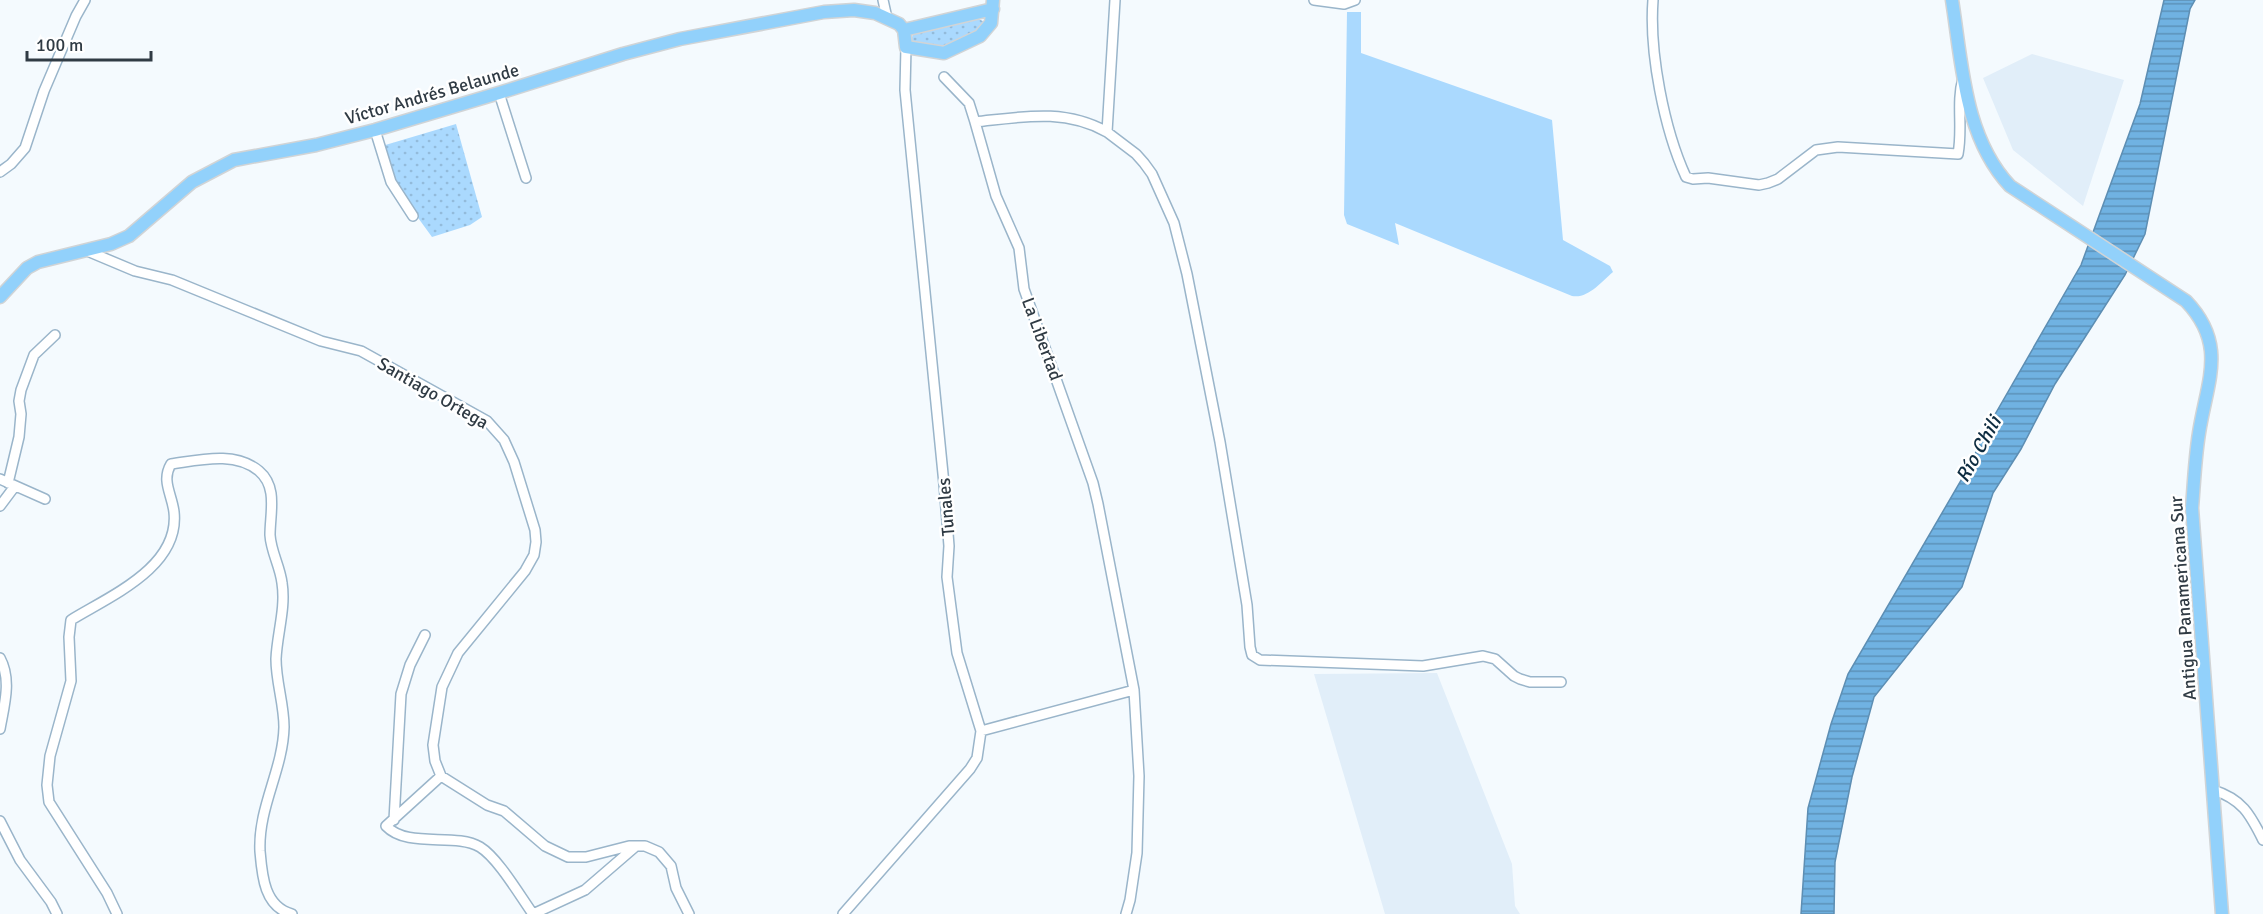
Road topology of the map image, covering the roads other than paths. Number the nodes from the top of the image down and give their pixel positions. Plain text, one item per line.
1 (85, 0) edge
2 (883, 0) edge
3 (1115, 0) edge
4 (1314, 0) edge
5 (1653, 0) edge
6 (1952, 0) edge
7 (1355, 1) edge
8 (993, 4) edge
9 (887, 18) junction
10 (904, 30) junction
11 (906, 47) junction
12 (1964, 73) junction
13 (944, 77) dead end
14 (499, 93) junction
15 (975, 122) junction
16 (375, 130) junction
17 (1107, 132) junction
18 (0, 172) edge
19 (526, 178) dead end
20 (413, 216) dead end
21 (85, 250) junction
22 (0, 297) edge
23 (55, 335) dead end
24 (8, 483) edge
25 (45, 500) dead end
26 (0, 506) edge
27 (424, 635) dead end
28 (0, 658) edge
29 (1561, 682) dead end
30 (1134, 690) junction
31 (0, 729) edge
32 (981, 731) junction
33 (441, 776) junction
34 (2213, 790) junction
35 (394, 820) junction
36 (0, 821) edge
37 (2263, 840) edge
38 (636, 846) junction
39 (57, 914) edge
40 (117, 914) edge
41 (292, 914) edge
42 (689, 914) edge
43 (843, 914) edge
44 (1126, 914) edge
45 (2222, 914) edge

1 - 18 street
2 - 9 street
3 - 17 street
4 - 7 street
5 - 12 street
6 - 12 main road, Antigua Panamericana Sur
8 - 10 main road
8 - 11 main road
9 - 10 main road, Víctor Andrés Belaunde
9 - 14 main road, Víctor Andrés Belaunde
10 - 11 main road
11 - 32 street, Tunales
12 - 34 main road, Antigua Panamericana Sur
13 - 15 street, La Libertad
14 - 16 main road, Víctor Andrés Belaunde
14 - 19 street
15 - 17 street
15 - 30 street, La Libertad
16 - 20 street
16 - 21 main road, Víctor Andrés Belaunde
17 - 29 street
21 - 22 main road, Víctor Andrés Belaunde
21 - 33 street, Santiago Ortega
23 - 24 street
24 - 25 street
24 - 26 street
27 - 35 street
28 - 31 street
30 - 32 street
30 - 44 street, La Libertad
32 - 43 street, Tunales
33 - 35 street
33 - 38 street
34 - 37 street
34 - 45 main road, Antigua Panamericana Sur
35 - 38 street
36 - 39 street
38 - 42 street
40 - 41 street

